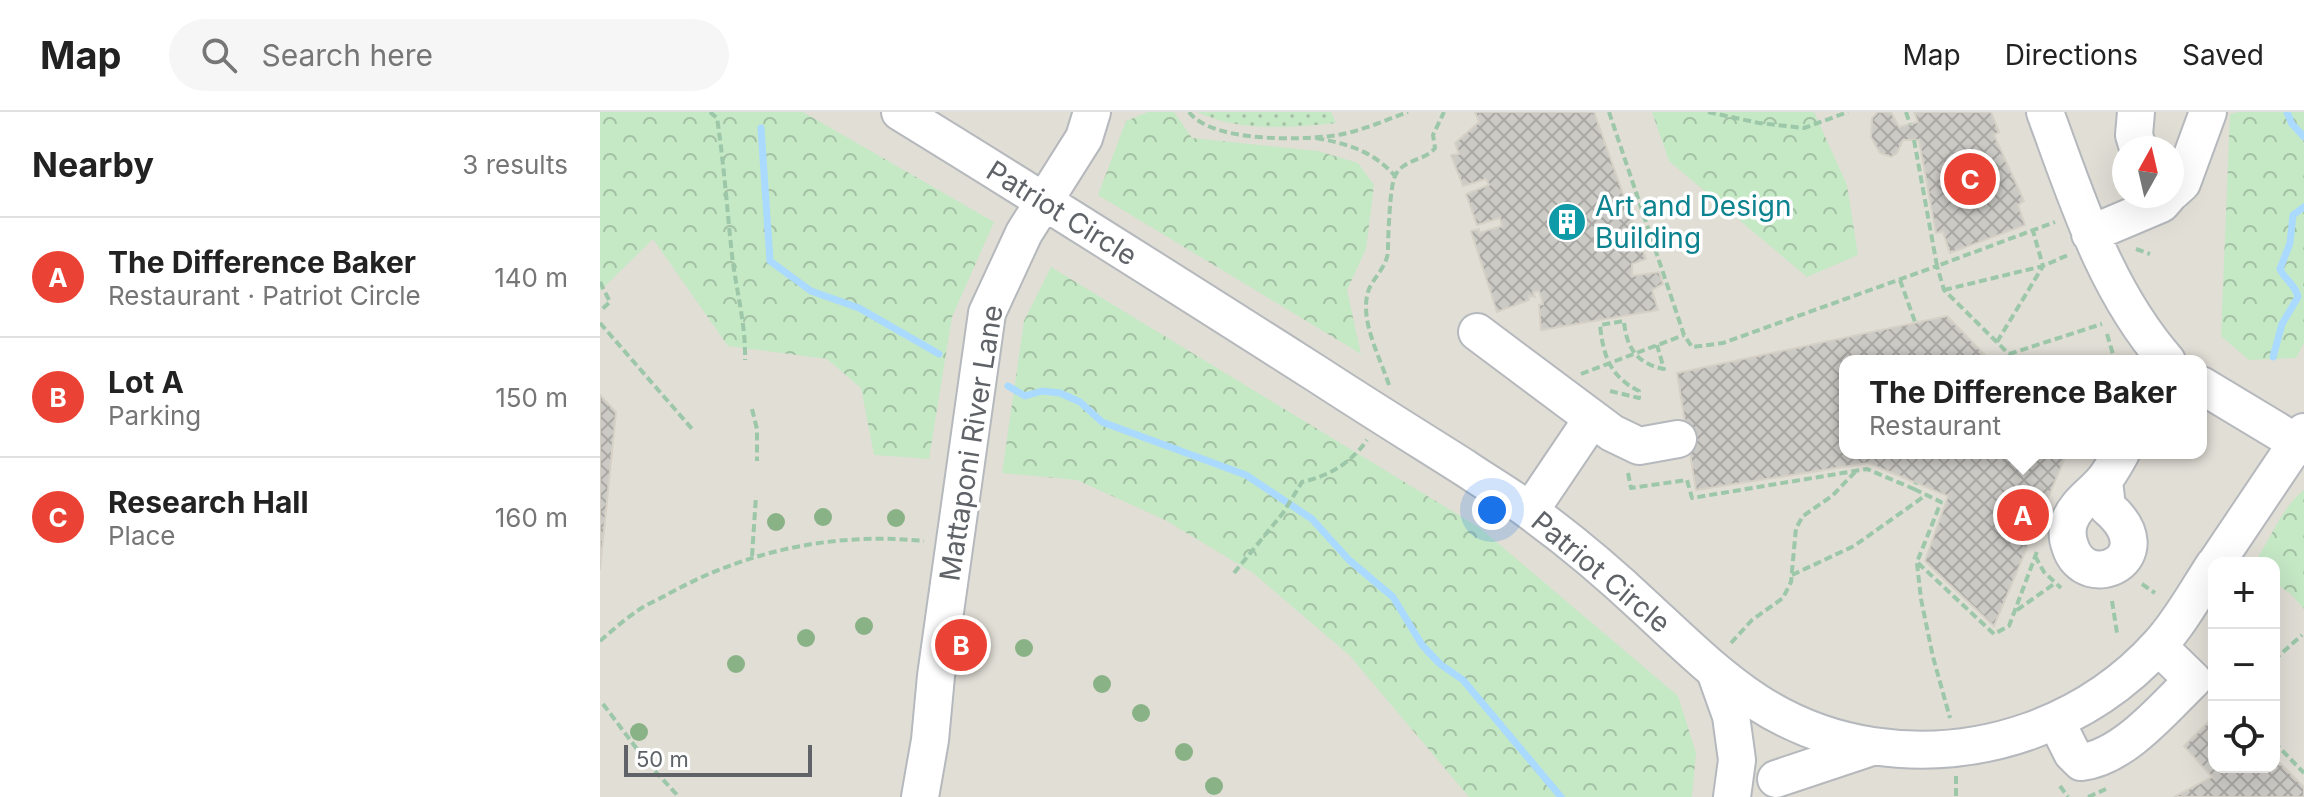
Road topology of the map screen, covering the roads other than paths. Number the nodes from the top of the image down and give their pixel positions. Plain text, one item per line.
1 (900, 112) edge
2 (1092, 112) edge
3 (2045, 112) edge
4 (2136, 112) edge
5 (2208, 112) edge
6 (2134, 136) edge
7 (2184, 178) edge
8 (1044, 200) junction
9 (2140, 208) edge
10 (2077, 235) junction
11 (1477, 332) dead end
12 (2162, 355) edge
13 (2207, 388) edge
14 (1599, 404) junction
15 (1678, 439) dead end
16 (2302, 440) edge
17 (1530, 511) junction
18 (2220, 557) edge
19 (2208, 574) edge
20 (2158, 646) junction
21 (1719, 664) junction
22 (2204, 670) edge
23 (2056, 721) junction
24 (1818, 734) junction
25 (1874, 747) junction
26 (1767, 788) edge
27 (920, 797) edge
28 (1732, 797) edge

1 - 8 street, Patriot Circle
2 - 8 street, Mattaponi River Lane
3 - 10 street
4 - 6 street
5 - 7 street
8 - 17 street, Patriot Circle
8 - 27 street, Mattaponi River Lane
9 - 10 street
10 - 12 street
11 - 14 street
13 - 16 street
14 - 15 street
14 - 17 street
16 - 18 street, Patriot Circle
17 - 21 street, Patriot Circle
19 - 20 street, Patriot Circle
20 - 22 street
20 - 23 street, Patriot Circle
21 - 24 street, Patriot Circle
21 - 28 street
22 - 23 street
23 - 25 street, Patriot Circle
24 - 25 street, Patriot Circle
24 - 26 street
25 - 26 street

